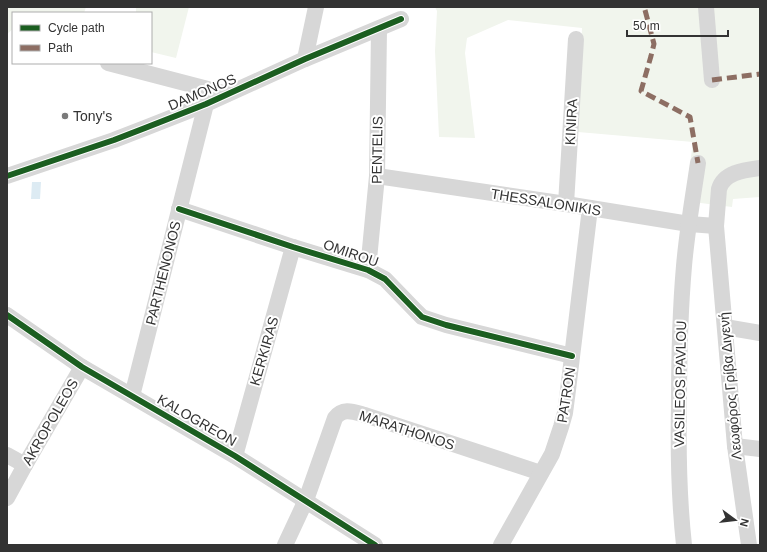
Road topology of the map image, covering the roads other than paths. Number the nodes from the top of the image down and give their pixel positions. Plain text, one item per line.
1 (316, 7) edge
2 (706, 7) edge
3 (401, 19) dead end
4 (378, 29) junction
5 (576, 39) dead end
6 (305, 59) junction
7 (112, 64) edge
8 (712, 80) dead end
9 (227, 94) junction
10 (206, 104) junction
11 (698, 163) dead end
12 (760, 168) edge
13 (7, 176) edge
14 (377, 176) junction
15 (566, 204) junction
16 (590, 208) junction
17 (179, 209) junction
18 (689, 224) junction
19 (716, 226) junction
20 (293, 247) junction
21 (368, 270) junction
22 (7, 315) edge
23 (725, 327) junction
24 (760, 333) edge
25 (572, 356) junction
26 (82, 367) junction
27 (132, 396) junction
28 (735, 446) junction
29 (760, 448) edge
30 (7, 455) edge
31 (234, 456) junction
32 (25, 465) junction
33 (541, 473) junction
34 (7, 498) edge
35 (306, 500) junction
36 (285, 545) edge
37 (375, 545) edge
38 (501, 545) edge
39 (684, 545) edge
40 (749, 545) edge

1 - 6 street
2 - 8 street
3 - 4 street, DAMONOS
4 - 6 street, DAMONOS
4 - 14 street, PENTELIS
5 - 15 street, KINIRA
6 - 9 street, DAMONOS
7 - 9 street
9 - 10 street, DAMONOS
10 - 13 street, DAMONOS
10 - 17 street, PARTHENONOS
11 - 18 street, VASILEOS PAVLOU
12 - 19 street, Λεωφόρος Γρίβα Διγενή
14 - 15 street, THESSALONIKIS
14 - 21 street, PENTELIS
15 - 16 street, THESSALONIKIS
16 - 18 street, THESSALONIKIS
16 - 25 street, PATRON
17 - 20 street, OMIROU
17 - 27 street, PARTHENONOS
18 - 19 street, THESSALONIKIS
18 - 39 street, VASILEOS PAVLOU
19 - 23 street, Λεωφόρος Γρίβα Διγενή
20 - 21 street, OMIROU
20 - 31 street, KERKIRAS
21 - 25 street, OMIROU
22 - 26 street, KALOGREON
23 - 24 street
23 - 28 street, Λεωφόρος Γρίβα Διγενή
25 - 33 street, PATRON
26 - 27 street, KALOGREON
26 - 32 street, AKROPOLEOS
27 - 31 street, KALOGREON
28 - 29 street
28 - 40 street, Λεωφόρος Γρίβα Διγενή
30 - 32 street
31 - 35 street, KALOGREON
32 - 34 street, AKROPOLEOS
33 - 35 street, MARATHONOS
33 - 38 street, PATRON
35 - 36 street, MARATHONOS
35 - 37 street, KALOGREON

